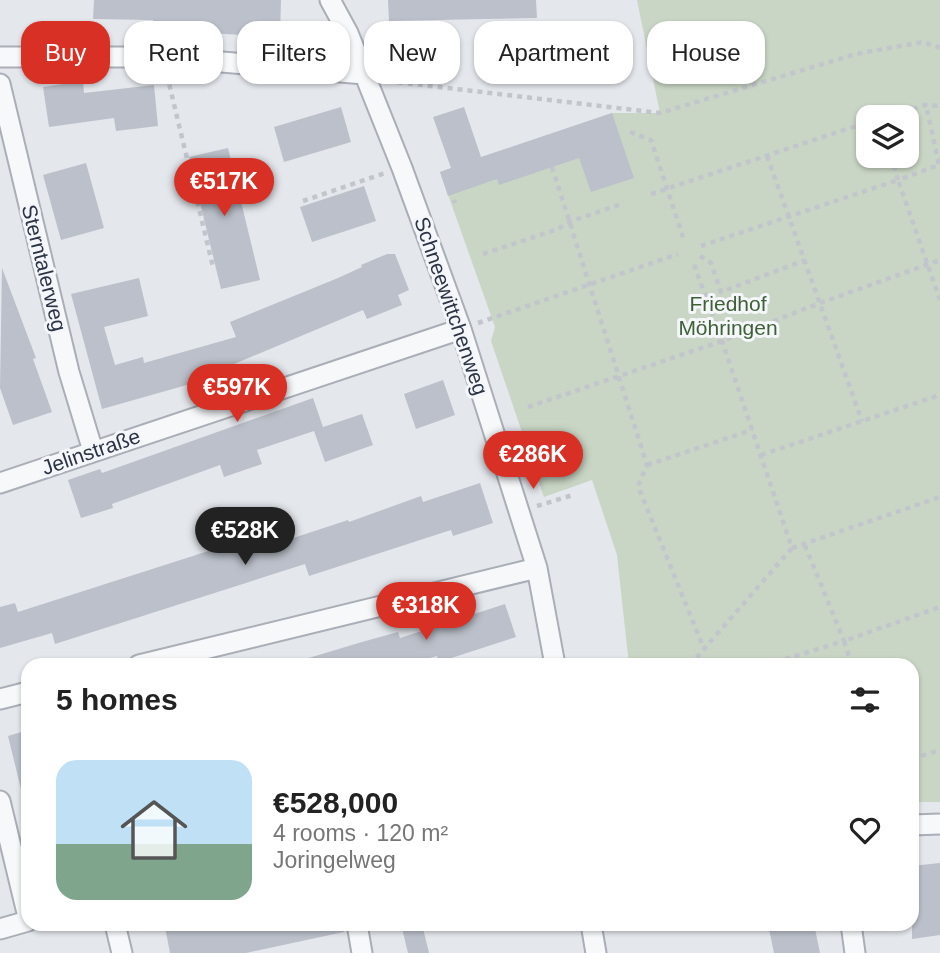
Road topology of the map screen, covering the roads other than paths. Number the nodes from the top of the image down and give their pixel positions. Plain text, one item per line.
1 (330, 0) edge
2 (0, 57) edge
3 (364, 74) joint
4 (0, 84) edge
5 (368, 84) edge
6 (461, 329) junction
7 (93, 451) junction
8 (0, 483) edge
9 (537, 568) junction
10 (168, 658) edge
11 (554, 658) edge
12 (21, 694) edge
13 (0, 699) edge
14 (0, 801) edge
15 (940, 824) edge
16 (919, 825) edge
17 (21, 890) edge
18 (21, 922) edge
19 (0, 929) edge
20 (117, 931) edge
21 (358, 931) edge
22 (592, 931) edge
23 (852, 931) edge
24 (122, 953) edge
25 (362, 953) edge
26 (596, 953) edge
27 (855, 953) edge

1 - 3 street, Schneewittchenweg
2 - 3 street
4 - 7 street, Sterntalerweg
5 - 6 street, Schneewittchenweg
6 - 7 street, Jelinstraße
6 - 9 street, Schneewittchenweg
7 - 8 street, Jelinstraße
9 - 10 street
9 - 11 street, Schneewittchenweg
12 - 13 street
14 - 17 street
15 - 16 street
18 - 19 street
20 - 24 street
21 - 25 street
22 - 26 street
23 - 27 street

